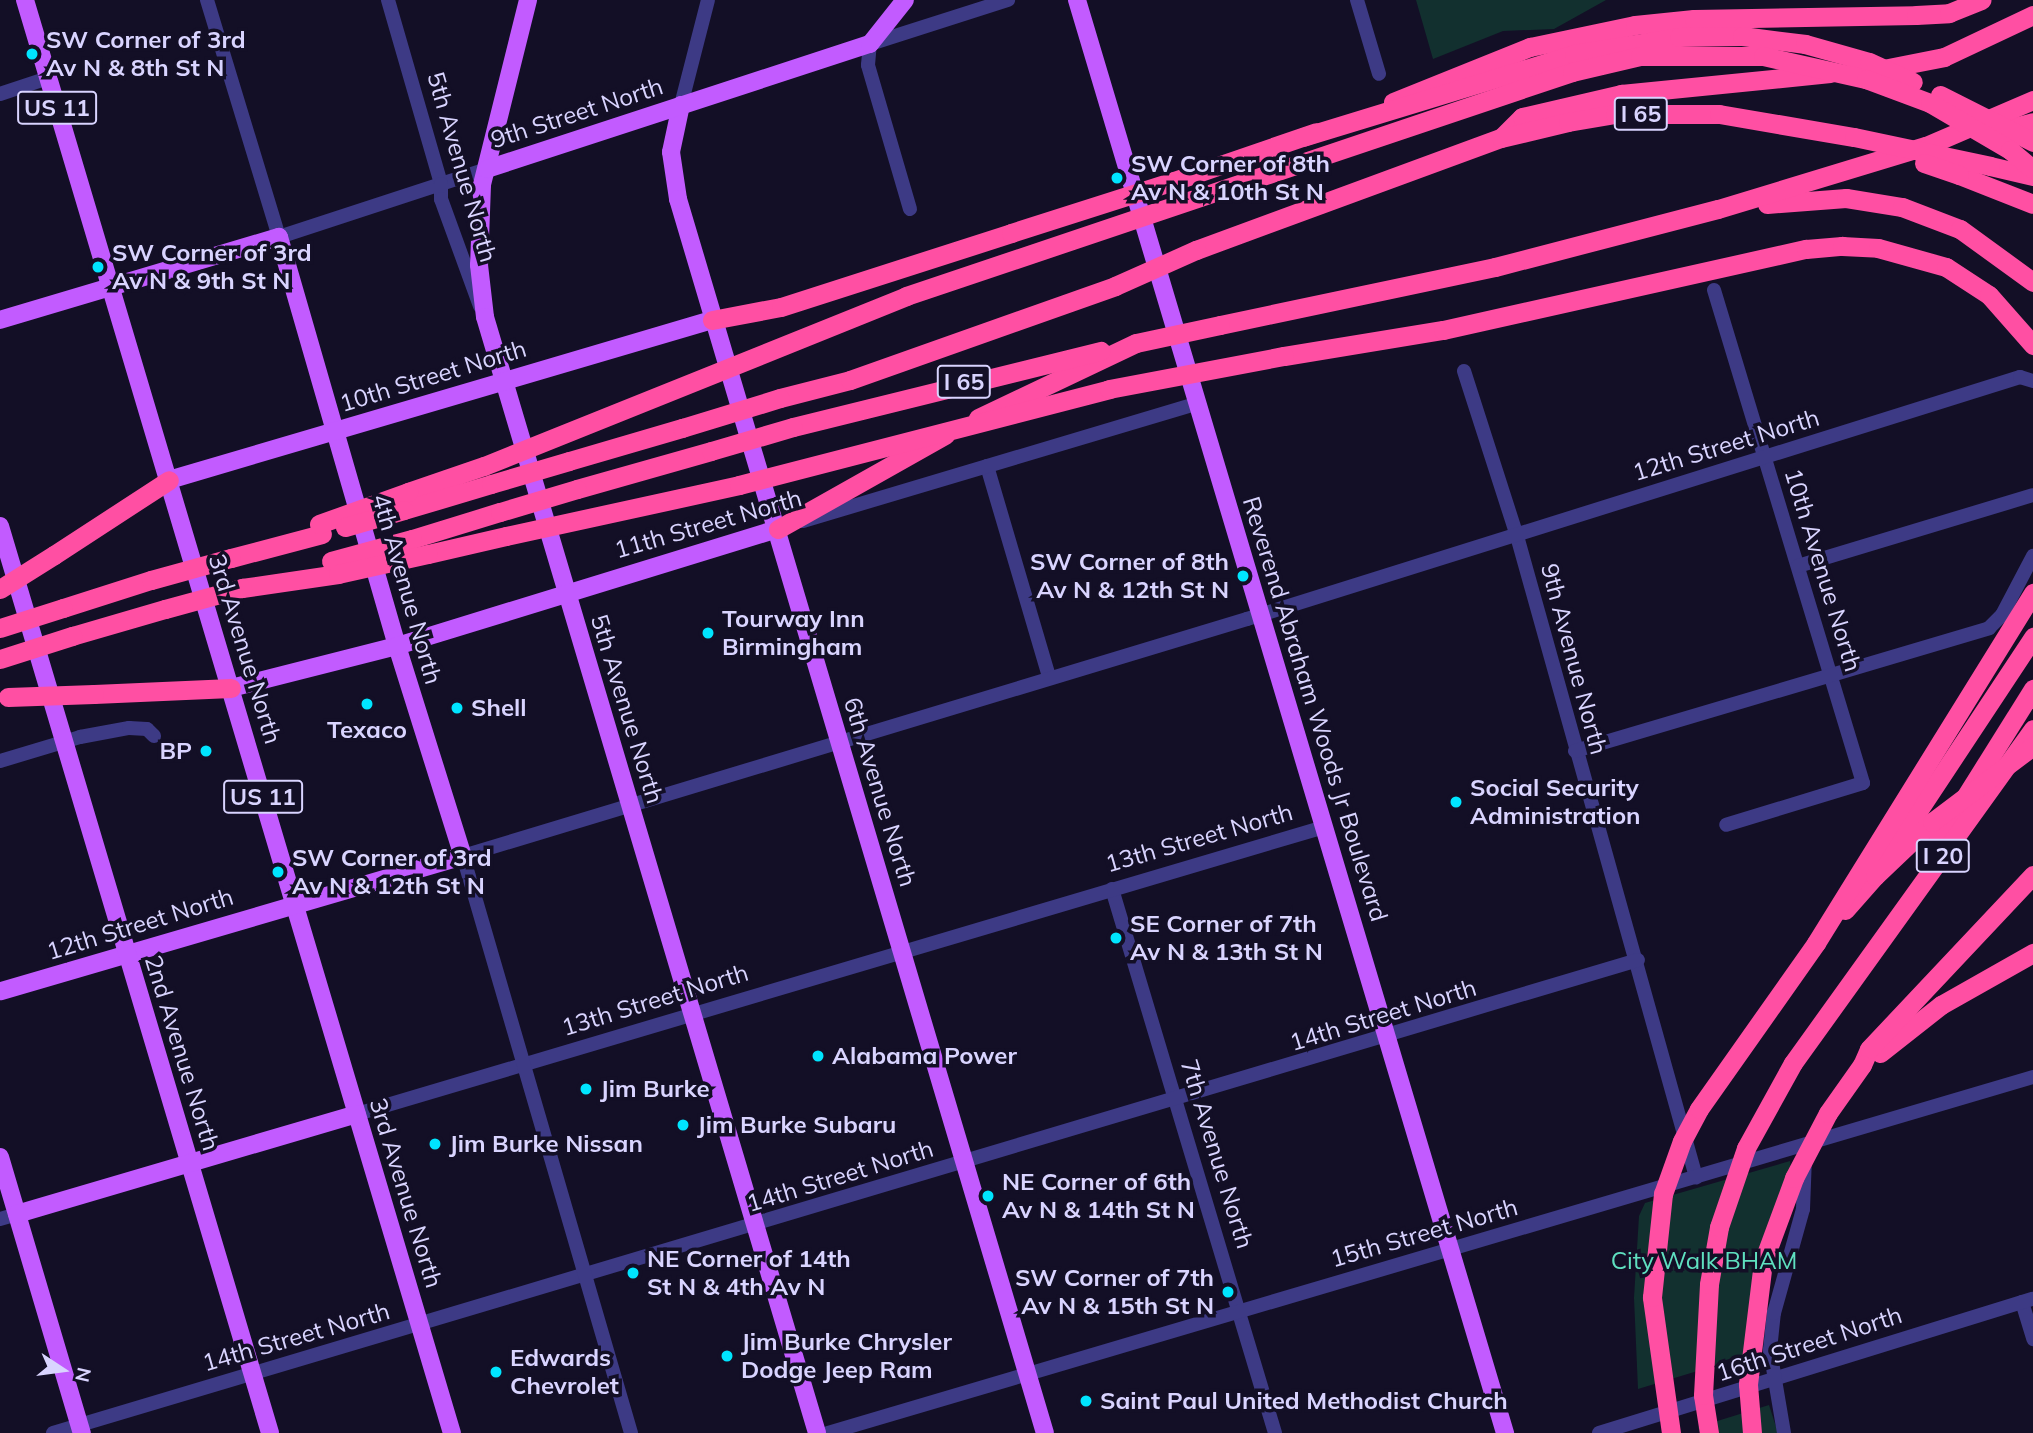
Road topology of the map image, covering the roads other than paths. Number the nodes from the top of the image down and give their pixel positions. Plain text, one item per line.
1 (25, 0) edge
2 (207, 0) edge
3 (388, 0) edge
4 (528, 0) edge
5 (708, 0) edge
6 (905, 0) edge
7 (1007, 0) edge
8 (1077, 0) edge
9 (1357, 0) edge
10 (1982, 0) edge
11 (2033, 15) edge
12 (870, 44) junction
13 (1379, 74) dead end
14 (48, 78) junction
15 (0, 94) edge
16 (2033, 100) edge
17 (681, 105) junction
18 (2033, 122) edge
19 (1854, 137) junction
20 (1303, 138) junction
21 (1501, 138) junction
22 (2033, 142) edge
23 (1926, 146) junction
24 (487, 169) junction
25 (2033, 169) edge
26 (2033, 176) edge
27 (441, 184) junction
28 (2033, 204) edge
29 (910, 209) dead end
30 (1718, 209) junction
31 (279, 237) junction
32 (2033, 282) edge
33 (111, 288) junction
34 (1714, 290) dead end
35 (485, 317) junction
36 (0, 320) edge
37 (712, 320) junction
38 (1136, 343) junction
39 (2033, 345) edge
40 (1464, 371) dead end
41 (2026, 379) edge
42 (503, 381) junction
43 (1198, 403) junction
44 (336, 432) junction
45 (1765, 459) junction
46 (987, 466) junction
47 (169, 480) junction
48 (2033, 495) edge
49 (406, 501) junction
50 (0, 527) edge
51 (778, 529) junction
52 (1517, 536) junction
53 (2033, 556) edge
54 (1798, 566) junction
55 (335, 568) junction
56 (0, 589) edge
57 (566, 591) junction
58 (2033, 593) edge
59 (1261, 614) junction
60 (0, 628) edge
61 (2033, 637) edge
62 (397, 646) junction
63 (0, 659) edge
64 (1831, 675) junction
65 (1049, 677) junction
66 (231, 688) junction
67 (2033, 689) edge
68 (4, 697) edge
69 (2033, 729) edge
70 (154, 736) dead end
71 (838, 740) junction
72 (64, 743) junction
73 (2033, 746) edge
74 (1575, 751) junction
75 (0, 761) edge
76 (629, 803) junction
77 (1726, 825) dead end
78 (1324, 827) junction
79 (463, 856) junction
80 (2033, 875) edge
81 (1875, 876) junction
82 (1112, 889) junction
83 (295, 903) junction
84 (1816, 943) junction
85 (902, 952) junction
86 (127, 953) junction
87 (2033, 953) edge
88 (1638, 960) junction
89 (1853, 984) junction
90 (0, 991) edge
91 (692, 1013) junction
92 (1387, 1038) junction
93 (524, 1065) junction
94 (1863, 1065) junction
95 (2033, 1077) edge
96 (1175, 1100) junction
97 (357, 1114) junction
98 (1805, 1145) junction
99 (0, 1157) edge
100 (189, 1163) junction
101 (964, 1163) junction
102 (1696, 1177) junction
103 (9, 1217) edge
104 (755, 1225) junction
105 (1450, 1250) junction
106 (584, 1276) junction
107 (2027, 1300) edge
108 (1239, 1312) junction
109 (419, 1325) junction
110 (2033, 1339) edge
111 (252, 1373) junction
112 (1027, 1374) junction
113 (1774, 1379) junction
114 (81, 1429) edge
115 (54, 1433) edge
116 (270, 1433) edge
117 (452, 1433) edge
118 (631, 1433) edge
119 (817, 1433) edge
120 (828, 1433) edge
121 (1045, 1433) edge
122 (1275, 1433) edge
123 (1505, 1433) edge
124 (1598, 1433) edge
125 (1671, 1433) edge
126 (1709, 1433) edge
127 (1752, 1433) edge
128 (1784, 1433) edge

1 - 14 main road, 3rd Avenue North / US 11
2 - 31 street, 4th Avenue North
3 - 27 street, 5th Avenue North
4 - 24 main road
5 - 17 street, 6th Avenue North
6 - 12 main road
7 - 12 street, 9th Street North
8 - 43 main road, Reverend Abraham Woods Jr Boulevard
9 - 13 street
10 - 20 highway, bridge
11 - 21 highway
12 - 17 main road, 9th Street North
12 - 29 street
14 - 15 street
14 - 33 main road, 3rd Avenue North / US 11
16 - 23 highway
17 - 24 main road, 9th Street North
17 - 37 main road, 6th Avenue North
18 - 23 highway, I 65
19 - 21 highway, I 65
19 - 26 highway, I 65, bridge
19 - 28 highway, bridge
20 - 22 highway, bridge
20 - 37 highway, bridge
21 - 49 highway, I 65, bridge
23 - 30 highway, I 65
24 - 27 street, 9th Street North
24 - 35 main road
25 - 49 highway, bridge
27 - 31 street, 9th Street North
27 - 35 street, 5th Avenue North
30 - 32 highway
30 - 38 highway, I 65, bridge
31 - 33 main road, 9th Street North
31 - 44 main road, 4th Avenue North
33 - 36 main road, 9th Street North
33 - 47 main road, 3rd Avenue North / US 11
34 - 45 street, 10th Avenue North
35 - 42 main road, 5th Avenue North
37 - 42 main road, 10th Street North
37 - 51 main road, 6th Avenue North
38 - 51 highway
38 - 55 highway, I 65, bridge
39 - 55 highway, bridge
40 - 52 street, 9th Avenue North
41 - 45 street, 12th Street North
42 - 44 main road, 10th Street North
42 - 57 main road, 5th Avenue North
43 - 46 street, 11th Street North
43 - 59 main road, Reverend Abraham Woods Jr Boulevard
44 - 47 main road, 10th Street North
44 - 62 main road, 4th Avenue North
45 - 52 street, 12th Street North
45 - 54 street, 10th Avenue North
46 - 51 street, 11th Street North
46 - 65 street
47 - 56 highway, bridge
47 - 66 main road, 3rd Avenue North / US 11
48 - 54 street
49 - 60 highway, I 65, bridge
50 - 72 main road, 2nd Avenue North
51 - 57 main road, 11th Street North
51 - 71 main road, 6th Avenue North
52 - 59 street, 12th Street North
52 - 74 street, 9th Avenue North
53 - 64 street
54 - 64 street, 10th Avenue North
55 - 63 highway, I 65, bridge
57 - 62 main road, 11th Street North
57 - 76 main road, 5th Avenue North
58 - 84 highway
59 - 65 street, 12th Street North
59 - 78 main road, Reverend Abraham Woods Jr Boulevard
61 - 81 highway, bridge
62 - 66 main road, 11th Street North
62 - 79 main road, 4th Avenue North
64 - 74 street
64 - 77 street, 10th Avenue North
65 - 71 street, 12th Street North
66 - 68 highway, bridge
66 - 83 main road, 3rd Avenue North / US 11
67 - 89 highway
69 - 89 highway, I 20
70 - 72 street
71 - 76 street, 12th Street North
71 - 85 main road, 6th Avenue North
72 - 75 street
72 - 86 main road, 2nd Avenue North
73 - 81 highway, bridge
74 - 88 street, 9th Avenue North
76 - 79 street, 12th Street North
76 - 91 main road, 5th Avenue North
78 - 82 street, 13th Street North
78 - 92 main road, Reverend Abraham Woods Jr Boulevard
79 - 83 main road, 12th Street North
79 - 93 street, 4th Avenue North
80 - 94 highway
81 - 84 highway
82 - 85 street, 13th Street North
82 - 96 street, 7th Avenue North
83 - 86 main road, 12th Street North
83 - 97 main road, 3rd Avenue North / US 11
84 - 125 highway, bridge
85 - 91 street, 13th Street North
85 - 101 main road, 6th Avenue North
86 - 90 main road, 12th Street North
86 - 100 main road, 2nd Avenue North
87 - 94 highway
88 - 92 street, 14th Street North
88 - 102 street, 9th Avenue North
89 - 126 highway, I 20, bridge
91 - 93 street, 13th Street North
91 - 104 main road, 5th Avenue North
92 - 96 street, 14th Street North
92 - 105 main road, Reverend Abraham Woods Jr Boulevard
93 - 97 street, 13th Street North
93 - 106 street, 4th Avenue North
94 - 127 highway, bridge
95 - 98 street, 15th Street North
96 - 101 street, 14th Street North
96 - 108 street, 7th Avenue North
97 - 100 main road, 13th Street North
97 - 109 main road, 3rd Avenue North
98 - 102 street, 15th Street North
98 - 113 street
99 - 103 main road
100 - 103 main road, 13th Street North
100 - 111 main road, 2nd Avenue North
101 - 104 street, 14th Street North
101 - 112 main road, 6th Avenue North
102 - 105 street, 15th Street North
103 - 114 main road
104 - 106 street, 14th Street North
104 - 119 main road, 5th Avenue North
105 - 108 street, 15th Street North
105 - 123 main road, Reverend Abraham Woods Jr Boulevard
106 - 109 street, 14th Street North
106 - 118 street, 4th Avenue North
107 - 110 street
107 - 113 street, 16th Street North
108 - 112 street, 15th Street North
108 - 122 street, 7th Avenue North
109 - 111 street, 14th Street North
109 - 117 main road, 3rd Avenue North
111 - 114 street, 14th Street North
111 - 116 main road, 2nd Avenue North
112 - 120 street, 15th Street North
112 - 121 main road, 6th Avenue North
113 - 124 street, 16th Street North
113 - 128 street
114 - 115 street, 14th Street North

